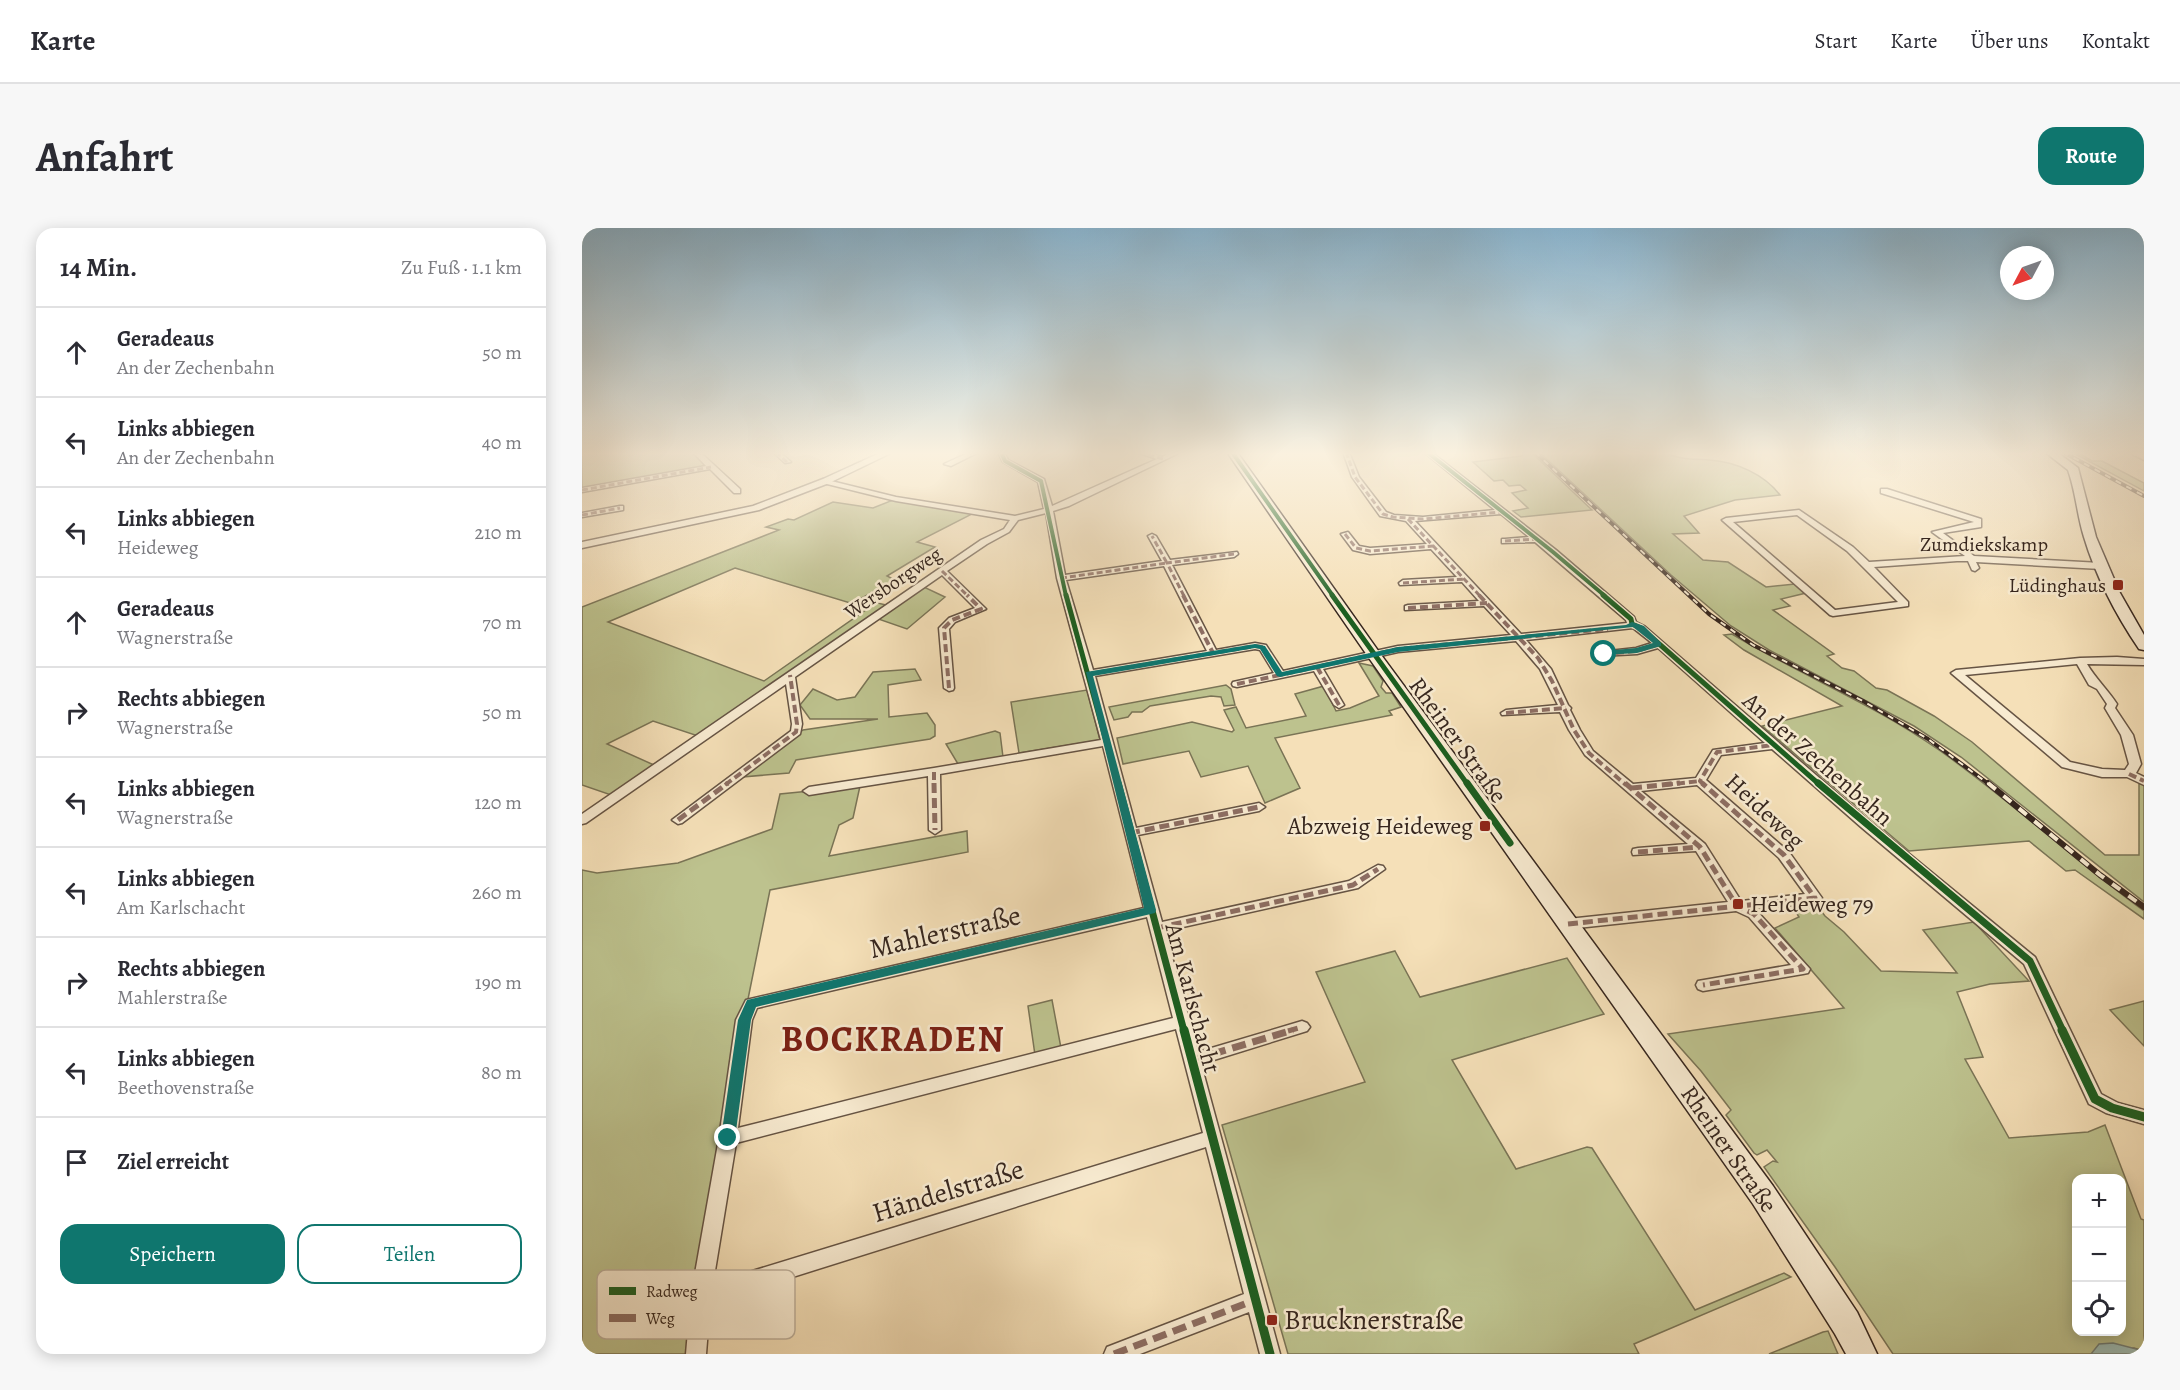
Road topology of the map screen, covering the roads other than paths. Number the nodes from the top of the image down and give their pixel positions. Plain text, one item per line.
1 (765, 505) edge
2 (931, 505) edge
3 (1047, 505) edge
4 (1063, 505) edge
5 (1269, 505) edge
6 (1376, 505) edge
7 (1492, 505) edge
8 (1926, 505) edge
9 (2082, 505) edge
10 (620, 508) dead end
11 (1049, 511) junction
12 (1501, 512) junction
13 (582, 515) edge
14 (1016, 518) junction
15 (1408, 519) junction
16 (1345, 534) dead end
17 (1152, 536) dead end
18 (1536, 539) junction
19 (1505, 541) dead end
20 (582, 545) edge
21 (1433, 546) junction
22 (1234, 554) dead end
23 (1167, 563) junction
24 (1973, 563) junction
25 (1867, 565) junction
26 (2101, 566) junction
27 (942, 571) junction
28 (1060, 578) junction
29 (1465, 579) junction
30 (1403, 583) dead end
31 (1487, 603) junction
32 (1408, 608) dead end
33 (1632, 624) junction
34 (1519, 637) junction
35 (1659, 644) junction
36 (2144, 646) edge
37 (1213, 653) junction
38 (1604, 654) dead end
39 (1374, 655) junction
40 (2080, 661) junction
41 (2144, 662) edge
42 (1317, 667) junction
43 (1089, 674) junction
44 (790, 675) junction
45 (1280, 675) junction
46 (1237, 684) dead end
47 (949, 688) dead end
48 (1339, 705) dead end
49 (1566, 708) junction
50 (1506, 713) dead end
51 (1106, 742) junction
52 (1774, 745) junction
53 (934, 772) junction
54 (2129, 774) junction
55 (1700, 781) junction
56 (2144, 781) edge
57 (1632, 789) junction
58 (809, 791) dead end
59 (1259, 807) dead end
60 (582, 819) edge
61 (678, 820) dead end
62 (935, 830) dead end
63 (1130, 833) junction
64 (1700, 847) junction
65 (1638, 852) dead end
66 (1378, 869) dead end
67 (1737, 906) junction
68 (1151, 910) junction
69 (1568, 924) junction
70 (1157, 928) junction
71 (1703, 985) dead end
72 (1180, 1023) junction
73 (1302, 1027) dead end
74 (1192, 1060) junction
75 (2144, 1117) edge
76 (728, 1138) junction
77 (1212, 1138) junction
78 (705, 1270) edge
79 (785, 1270) edge
80 (1255, 1300) junction
81 (697, 1339) edge
82 (696, 1354) edge
83 (1114, 1354) edge
84 (1270, 1354) edge
85 (1862, 1354) edge

1 - 20 street
2 - 14 street
3 - 11 street, Am Karlschacht
4 - 11 street, Wersborgweg
5 - 39 main road, Rheiner Straße
6 - 15 street
7 - 12 street, An der Zechenbahn
8 - 24 street
9 - 26 main road
10 - 13 street
11 - 14 street, Wersborgweg
11 - 28 street, Am Karlschacht
12 - 15 street
12 - 18 street, An der Zechenbahn
14 - 27 street, Wersborgweg
15 - 21 street
16 - 21 street
17 - 23 street
18 - 19 street
18 - 33 street, An der Zechenbahn
21 - 29 street
22 - 23 street
23 - 28 street
23 - 37 street
24 - 25 street, Zumdiekskamp
24 - 26 street, Zumdiekskamp
25 - 25 street
26 - 36 main road
27 - 44 street, Wersborgweg
27 - 47 street
28 - 43 street, Am Karlschacht
29 - 30 street
29 - 31 street
31 - 32 street
31 - 34 street
33 - 34 street
33 - 35 street, An der Zechenbahn
34 - 39 street
34 - 49 street
35 - 38 street
35 - 52 street, An der Zechenbahn
37 - 43 street
37 - 45 street
39 - 42 street
39 - 69 main road, Rheiner Straße
40 - 41 street
40 - 54 street
40 - 54 street
42 - 45 street
42 - 48 street
43 - 51 street, Am Karlschacht
44 - 60 street, Wersborgweg
44 - 61 street
45 - 46 street
49 - 50 street
49 - 57 street
51 - 53 street
51 - 63 street, Am Karlschacht
52 - 55 street, Heideweg
52 - 75 street, An der Zechenbahn
53 - 58 street
53 - 62 street
54 - 56 street
55 - 57 street, Heideweg
55 - 67 street, Heideweg
57 - 64 street
59 - 63 street
63 - 68 street, Am Karlschacht
64 - 65 street
64 - 67 street
66 - 70 street
67 - 69 street, Heideweg
67 - 71 street
68 - 70 street, Am Karlschacht
68 - 76 street, Mahlerstraße
69 - 85 main road, Rheiner Straße
70 - 72 street, Am Karlschacht
72 - 74 street, Am Karlschacht
72 - 76 street
73 - 74 street
74 - 77 street, Am Karlschacht
76 - 78 street
77 - 79 street, Händelstraße
77 - 80 street, Am Karlschacht
80 - 83 street
80 - 84 street, Am Karlschacht
81 - 82 street

